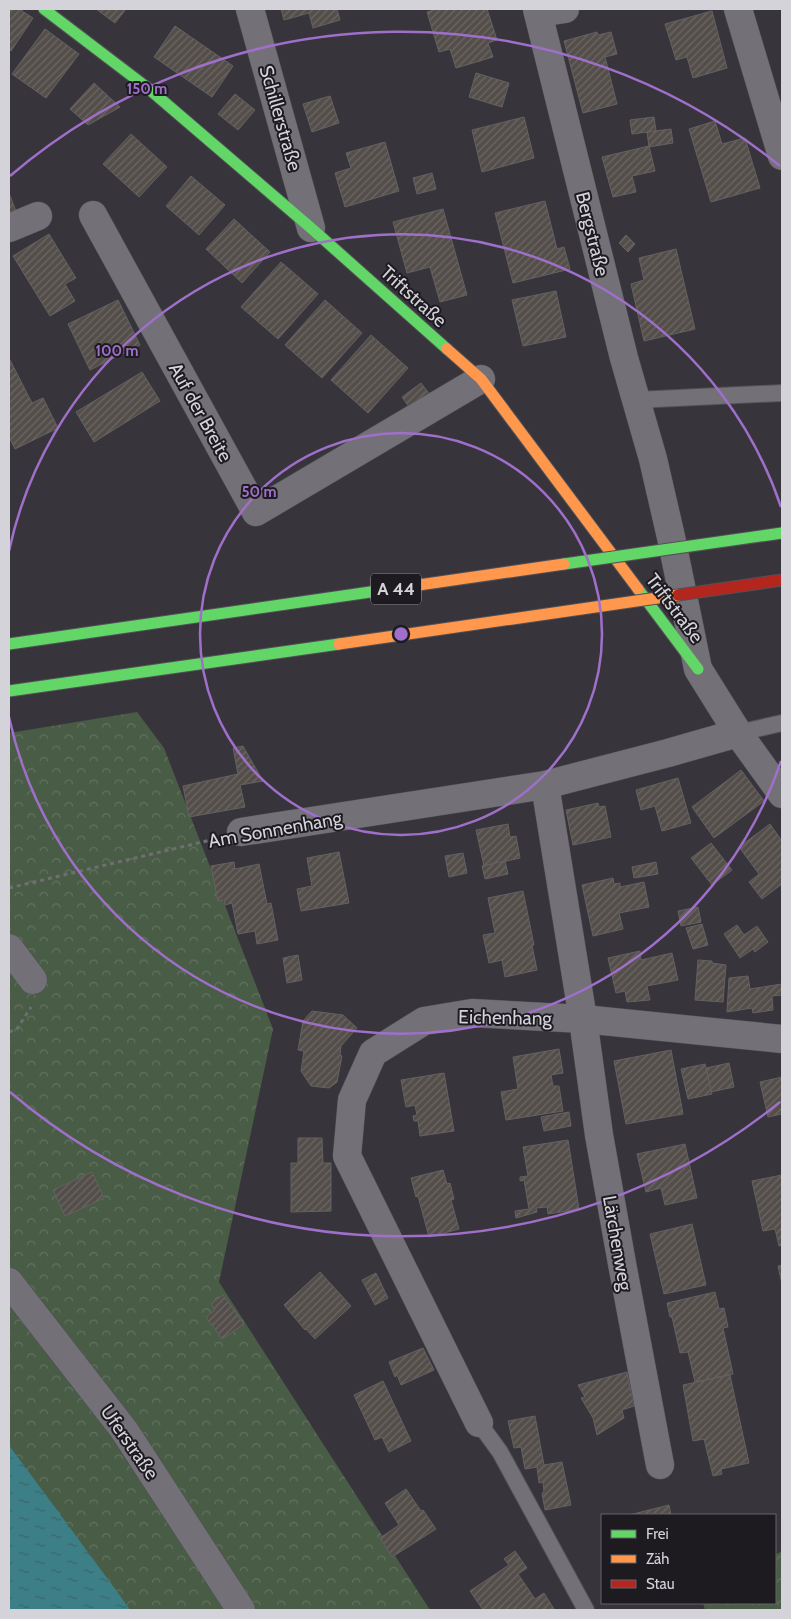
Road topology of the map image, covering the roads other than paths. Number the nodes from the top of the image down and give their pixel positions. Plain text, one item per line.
1 (44, 9) edge
2 (250, 9) edge
3 (565, 9) edge
4 (738, 9) edge
5 (537, 11) edge
6 (782, 156) edge
7 (93, 215) dead end
8 (38, 216) dead end
9 (9, 228) edge
10 (311, 228) junction
11 (481, 380) junction
12 (782, 393) edge
13 (636, 400) junction
14 (782, 533) edge
15 (671, 538) junction
16 (612, 553) junction
17 (782, 580) edge
18 (9, 644) edge
19 (698, 669) junction
20 (9, 691) edge
21 (782, 722) edge
22 (738, 733) junction
23 (545, 785) junction
24 (782, 794) edge
25 (241, 832) road end
26 (9, 948) edge
27 (33, 980) road end
28 (583, 1019) junction
29 (782, 1040) edge
30 (9, 1282) edge
31 (479, 1423) joint
32 (660, 1465) dead end
33 (241, 1610) edge
34 (586, 1610) edge

1 - 10 main road, Triftstraße
2 - 10 street, Schillerstraße
3 - 5 street
4 - 6 street
5 - 13 street, Bergstraße
7 - 11 street, Auf der Breite
8 - 9 street
10 - 11 main road, Triftstraße
11 - 16 main road, Triftstraße
12 - 13 lane
13 - 15 street, Bergstraße
14 - 18 main road, A 44, bridge
15 - 16 street
15 - 19 street, Bergstraße
16 - 19 main road, Triftstraße
17 - 20 main road, A 44, bridge
19 - 22 street
21 - 22 lane
22 - 23 street, Am Sonnenhang
22 - 24 street
23 - 25 street, Am Sonnenhang
23 - 28 street
26 - 27 street
28 - 29 street, Eichenhang
28 - 31 street, Eichenhang
28 - 32 street, Lärchenweg
30 - 33 street, Uferstraße
31 - 34 lane

